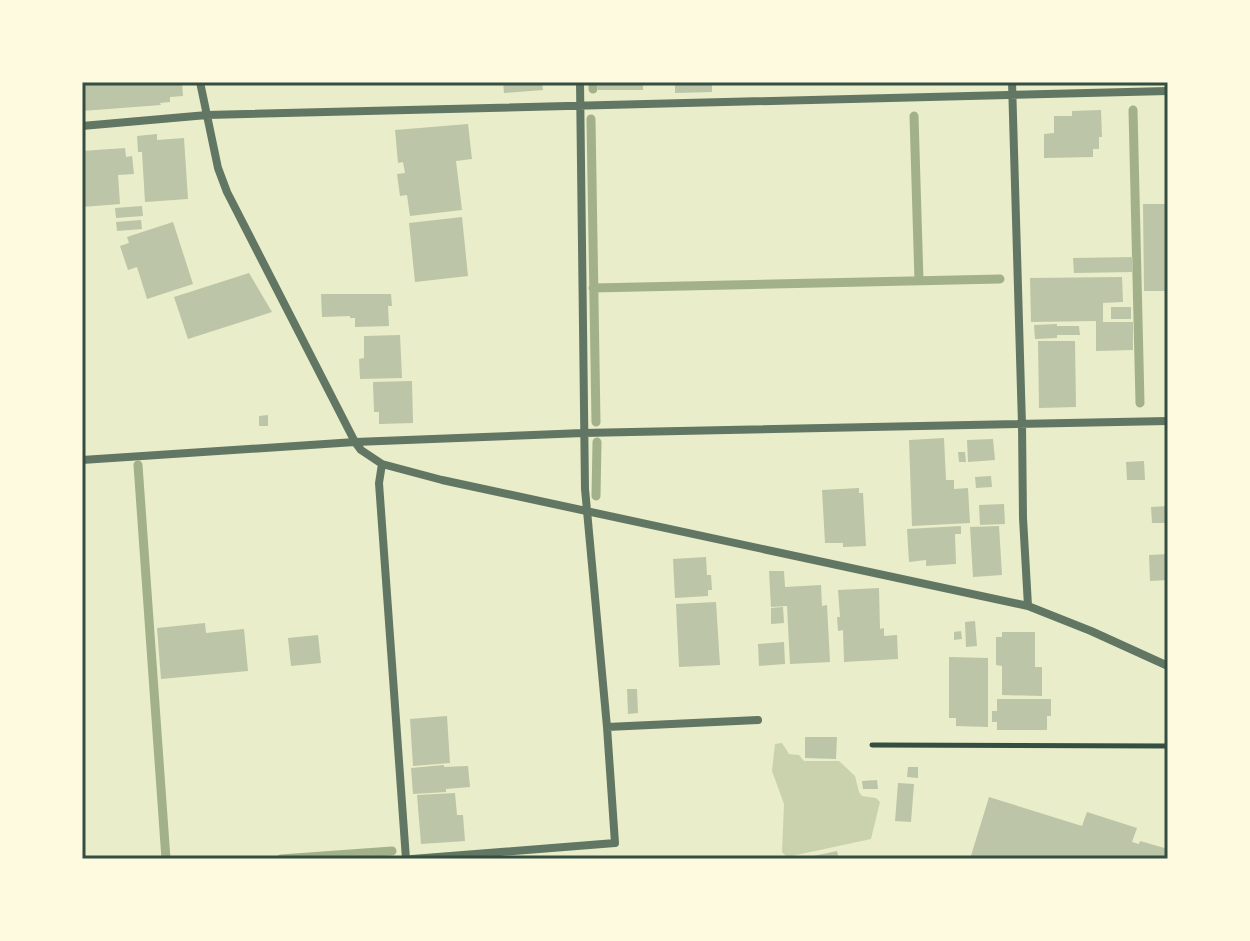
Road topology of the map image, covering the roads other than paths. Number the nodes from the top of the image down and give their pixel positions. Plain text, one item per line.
1 (200, 82) edge
2 (580, 82) edge
3 (1012, 82) edge
4 (1168, 91) edge
5 (1012, 94) junction
6 (579, 105) junction
7 (207, 115) junction
8 (82, 126) edge
9 (1168, 421) edge
10 (1022, 425) junction
11 (583, 433) junction
12 (355, 442) junction
13 (82, 460) edge
14 (382, 464) junction
15 (588, 513) junction
16 (1028, 606) junction
17 (1168, 666) edge
18 (758, 720) dead end
19 (607, 727) junction
20 (409, 859) edge

1 - 7 street
2 - 6 street
3 - 5 street
4 - 5 street
5 - 6 street
5 - 10 street
6 - 7 street
6 - 11 street
7 - 8 street
7 - 12 street
9 - 10 street
10 - 11 street
10 - 16 street
11 - 12 street
11 - 15 street
12 - 13 street
12 - 14 street
14 - 15 street
14 - 20 street
15 - 16 street
15 - 19 street
16 - 17 street
18 - 19 street
19 - 20 street

